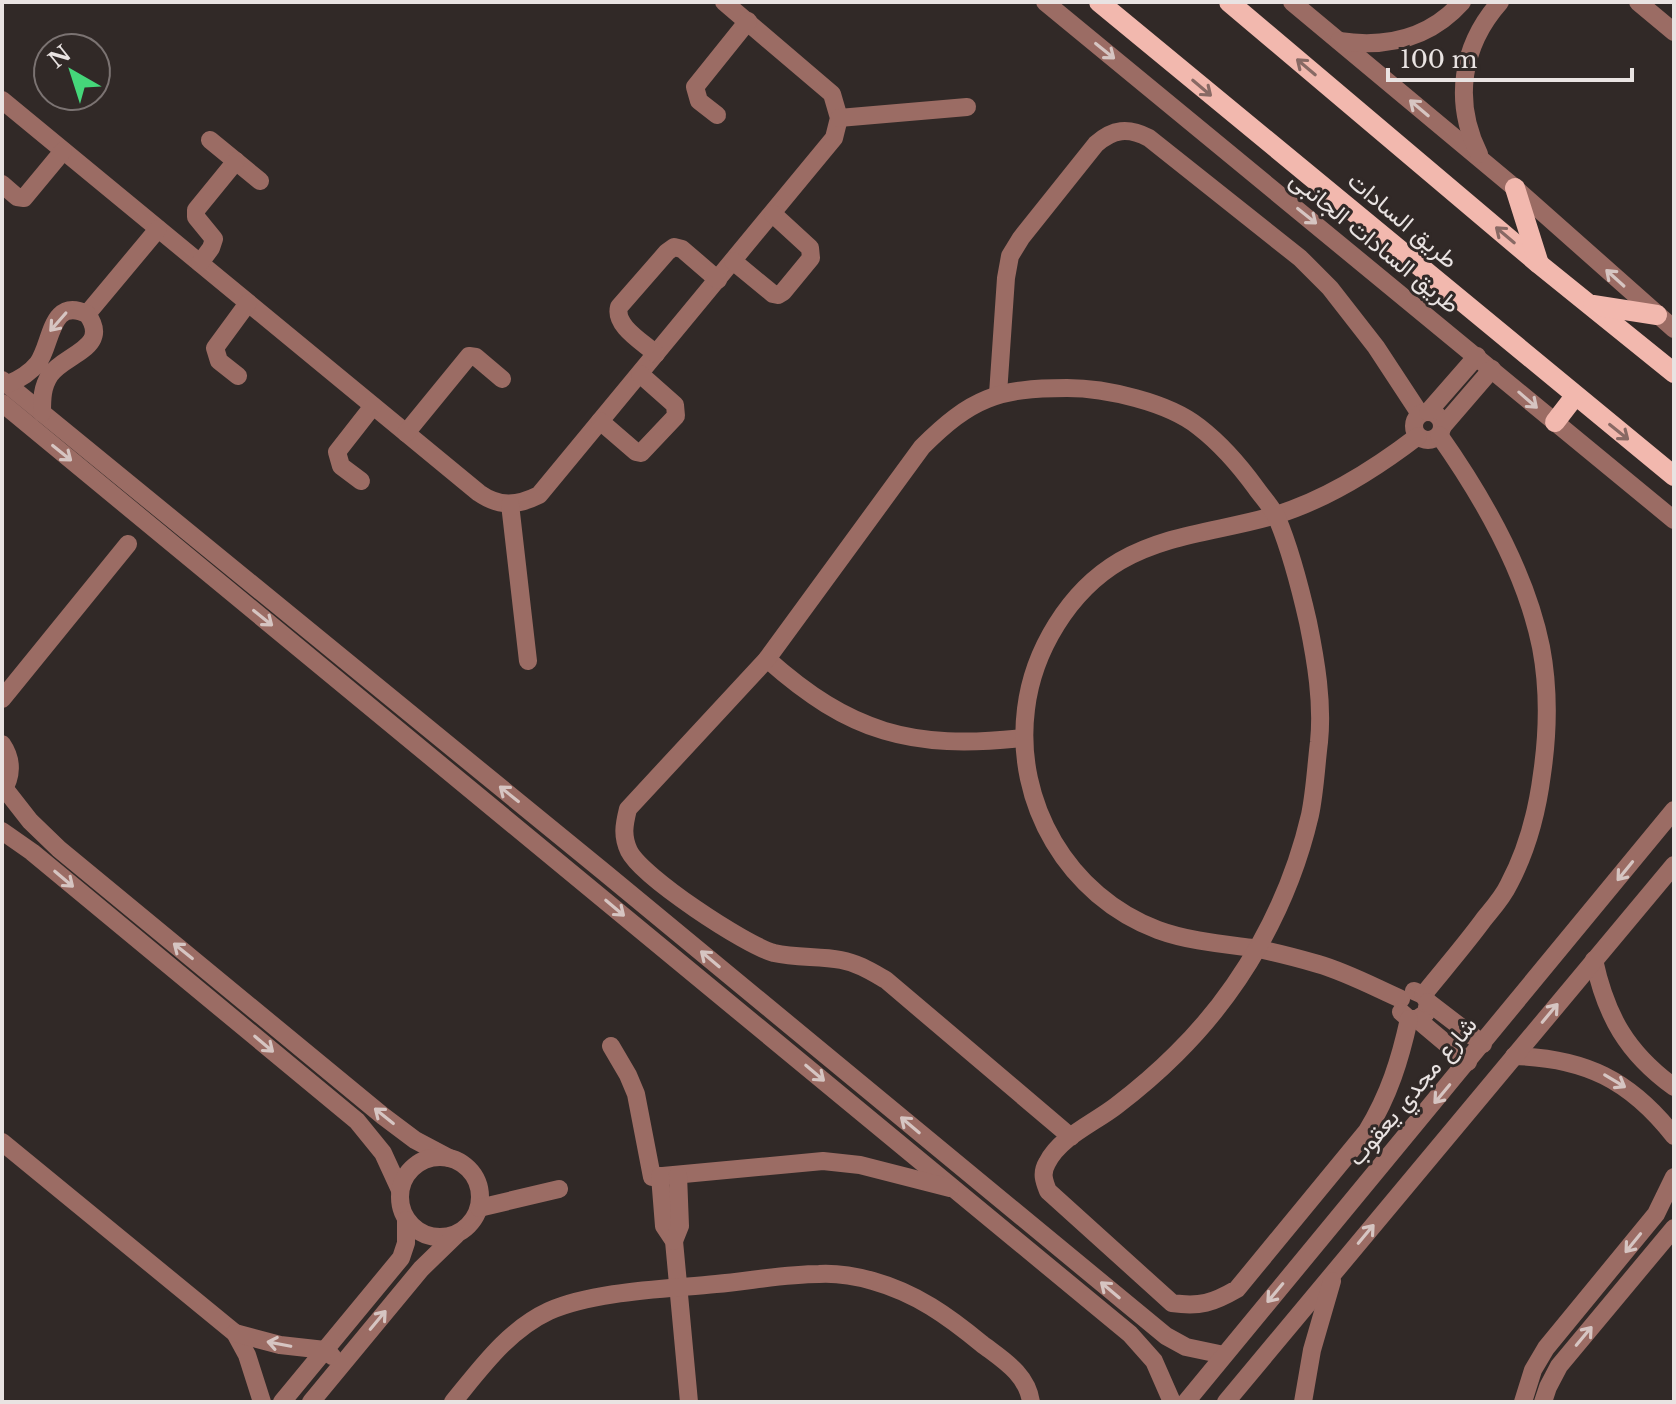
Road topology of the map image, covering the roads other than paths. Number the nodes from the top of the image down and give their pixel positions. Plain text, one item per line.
1 (1045, 2) edge
2 (1099, 2) edge
3 (1229, 2) edge
4 (1292, 2) edge
5 (1462, 2) edge
6 (1500, 2) edge
7 (1638, 2) edge
8 (738, 9) edge
9 (1674, 32) edge
10 (1339, 41) junction
11 (2, 100) edge
12 (967, 107) dead end
13 (717, 115) dead end
14 (839, 118) junction
15 (210, 140) dead end
16 (63, 151) junction
17 (1482, 160) junction
18 (236, 161) junction
19 (260, 181) dead end
20 (2, 184) edge
21 (1515, 188) junction
22 (773, 214) junction
23 (158, 229) junction
24 (733, 261) junction
25 (200, 263) junction
26 (1539, 264) junction
27 (718, 280) junction
28 (248, 303) junction
29 (1590, 304) junction
30 (87, 314) junction
31 (1657, 315) junction
32 (1674, 329) edge
33 (656, 354) junction
34 (1477, 356) junction
35 (51, 359) junction
36 (1492, 369) junction
37 (1674, 373) edge
38 (640, 374) junction
39 (238, 376) dead end
40 (502, 379) dead end
41 (5, 382) edge
42 (998, 394) junction
43 (1575, 396) junction
44 (2, 403) edge
45 (373, 406) junction
46 (42, 413) junction
47 (1424, 413) junction
48 (600, 421) junction
49 (1555, 422) junction
50 (1440, 431) junction
51 (406, 433) junction
52 (1418, 436) junction
53 (1674, 476) edge
54 (361, 481) dead end
55 (510, 504) junction
56 (1276, 515) junction
57 (1674, 520) edge
58 (128, 544) dead end
59 (767, 659) junction
60 (528, 661) dead end
61 (2, 699) edge
62 (1022, 738) junction
63 (2, 744) edge
64 (4, 791) edge
65 (1674, 810) edge
66 (2, 831) edge
67 (1667, 834) edge
68 (1674, 865) edge
69 (604, 872) junction
70 (591, 888) junction
71 (1257, 949) junction
72 (1594, 960) junction
73 (210, 973) junction
74 (197, 989) junction
75 (1426, 998) junction
76 (1401, 999) junction
77 (1413, 1019) junction
78 (1483, 1044) junction
79 (611, 1046) dead end
80 (1514, 1056) junction
81 (1468, 1062) junction
82 (1674, 1087) edge
83 (1674, 1136) edge
84 (1071, 1137) junction
85 (2, 1142) edge
86 (449, 1158) junction
87 (663, 1176) junction
88 (1674, 1177) edge
89 (559, 1189) dead end
90 (400, 1190) junction
91 (957, 1190) junction
92 (1669, 1205) edge
93 (479, 1208) junction
94 (406, 1220) junction
95 (1674, 1228) edge
96 (459, 1232) junction
97 (1336, 1270) junction
98 (678, 1288) junction
99 (1144, 1318) junction
100 (235, 1333) junction
101 (1130, 1334) junction
102 (325, 1350) junction
103 (1224, 1355) junction
104 (342, 1364) junction
105 (262, 1402) edge
106 (282, 1402) edge
107 (311, 1402) edge
108 (453, 1402) edge
109 (689, 1402) edge
110 (1031, 1402) edge
111 (1172, 1402) edge
112 (1186, 1402) edge
113 (1226, 1402) edge
114 (1303, 1402) edge
115 (1523, 1402) edge
116 (1543, 1402) edge

1 -> 34 street, طريق السادات الجانبى
2 -> 43 main road, طريق السادات
26 -> 3 main road
4 - 10 street
5 - 10 street
6 - 17 street
7 - 9 street
8 - 13 street
8 - 14 street
17 -> 10 street
11 - 16 street
12 - 14 street
14 - 22 street
15 - 18 street
16 - 20 street
16 - 23 street
17 - 21 street
18 - 19 street
18 - 25 street
21 - 26 main road
31 -> 21 street
22 - 24 street
22 - 24 street
23 - 25 street
23 - 30 street
24 - 27 street
25 - 28 street
26 - 29 main road
27 - 33 street
27 - 33 street
28 - 39 street
28 - 45 street
29 - 31 main road
29 - 37 main road
30 - 35 street
30 -> 35 street
31 - 32 street
33 - 38 street
34 - 36 street, طريق السادات الجانبى
34 - 47 street
35 - 41 street
35 - 46 street
36 -> 49 street, طريق السادات الجانبى
36 - 50 street
38 - 48 street
38 - 48 street
40 - 51 street
41 - 46 street
42 - 47 street
42 - 56 street
42 - 59 street
43 - 49 main road
43 -> 53 main road, طريق السادات
44 -> 70 street
45 - 51 street
45 - 54 street
69 -> 46 street
47 - 50 street
47 - 52 street
48 - 55 street
49 - 57 street, طريق السادات الجانبى
50 - 52 street
50 - 75 street
51 - 55 street
52 - 56 street
55 - 60 street
56 - 62 street
56 - 71 street
58 - 61 street
59 - 62 street
59 - 84 street
62 - 71 street
63 - 64 street
73 -> 64 street
65 - 67 street, شارع مجدي يعقوب
66 -> 74 street
67 -> 78 street, شارع مجدي يعقوب
68 - 72 street
69 - 70 street
99 -> 69 street
70 -> 91 street
71 - 76 street
71 - 84 street
80 -> 72 street
72 - 82 street
73 - 74 street
86 -> 73 street
74 -> 90 street
75 - 76 street
75 - 77 street
75 - 78 street
76 - 77 street
77 - 81 street
77 - 84 street
78 - 81 street, شارع مجدي يعقوب
79 - 87 street
80 -> 83 street
97 -> 80 street
81 -> 103 street, شارع مجدي يعقوب
85 - 100 street
86 - 90 street
86 - 93 street
87 - 91 street
87 - 98 street
88 - 92 street
89 - 93 street
90 - 94 street
91 - 101 street
92 -> 115 street
93 - 96 street
94 - 96 street
94 - 102 street
116 -> 95 street
104 -> 96 street
97 - 113 street
97 - 114 street
98 - 108 street
98 - 109 street
98 - 110 street
99 - 101 street
99 - 103 street
102 -> 100 street
100 - 105 street
101 - 111 street
102 - 104 street
102 - 106 street
103 - 112 street, شارع مجدي يعقوب
104 - 107 street

